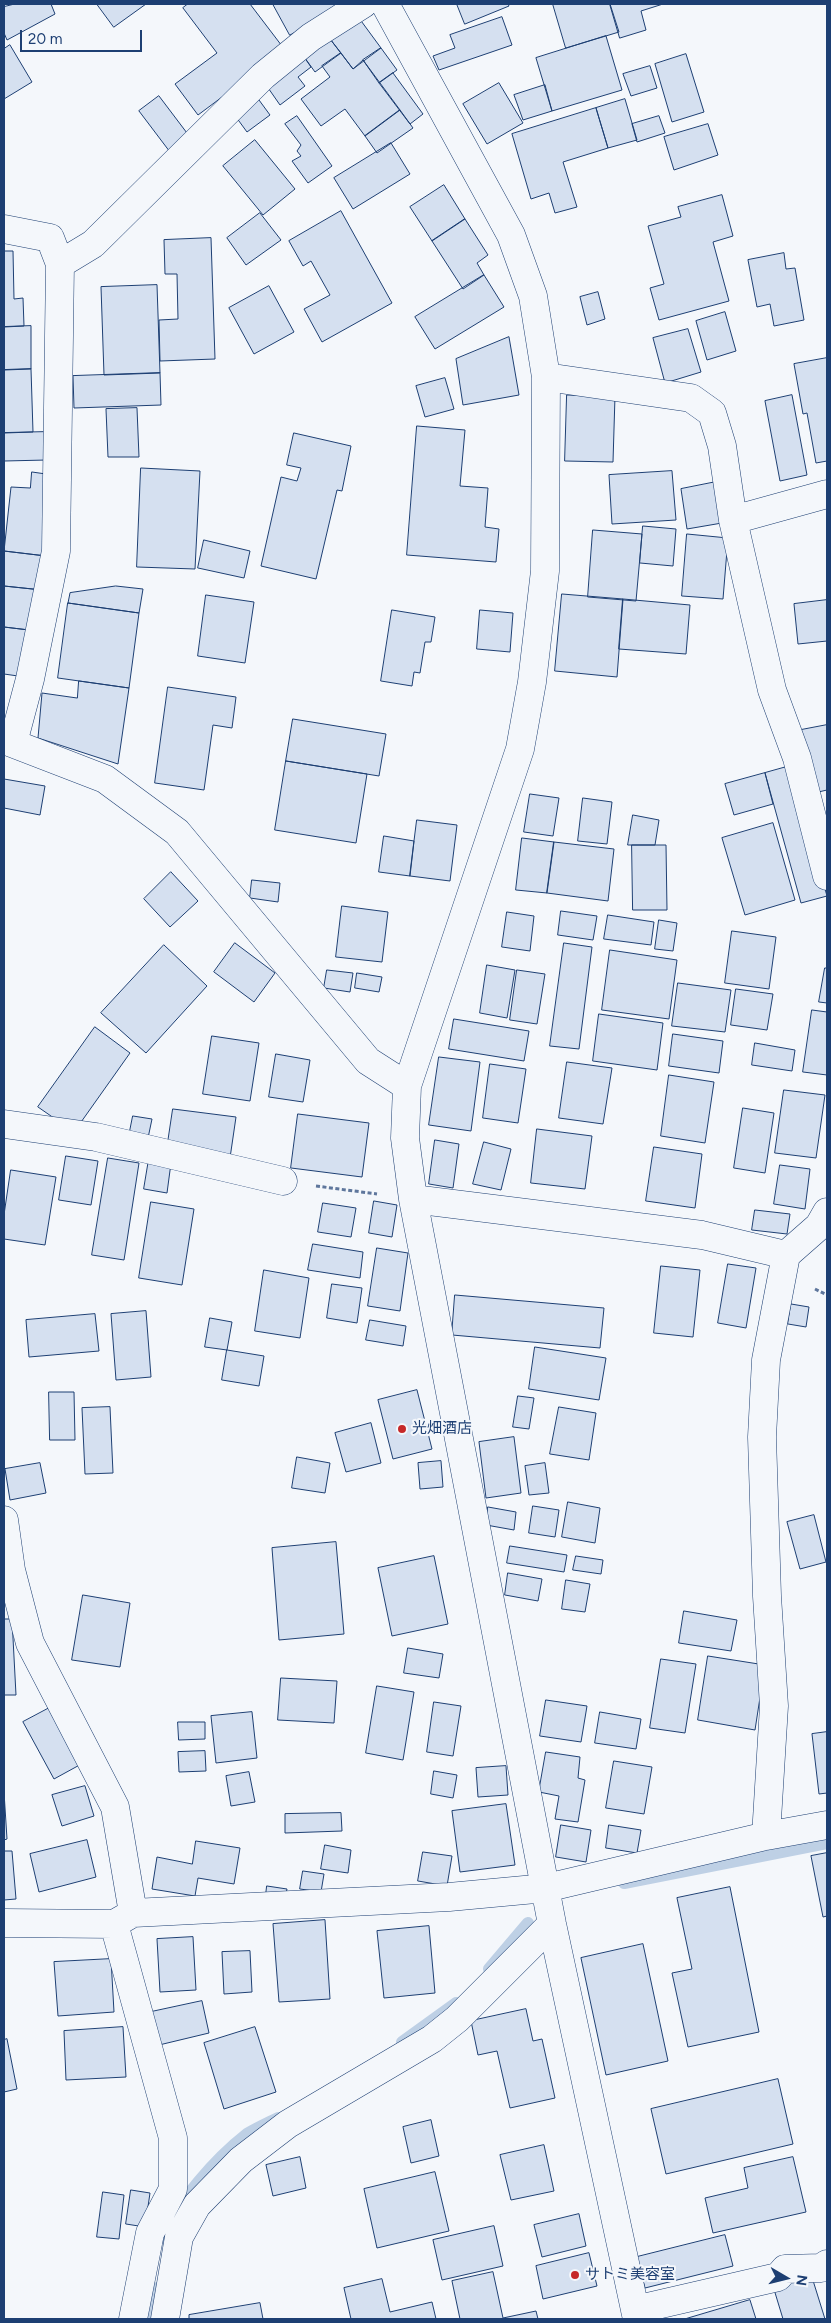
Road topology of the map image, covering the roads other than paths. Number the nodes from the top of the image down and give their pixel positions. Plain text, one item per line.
1 (362, 4) edge
2 (385, 4) edge
3 (4, 229) edge
4 (60, 264) junction
5 (546, 377) junction
6 (827, 494) edge
7 (733, 520) junction
8 (8, 741) edge
9 (826, 866) edge
10 (407, 1086) junction
11 (4, 1124) edge
12 (283, 1181) road end
13 (413, 1199) junction
14 (827, 1212) edge
15 (786, 1255) junction
16 (4, 1520) edge
17 (11, 1597) edge
18 (827, 1825) edge
19 (766, 1836) junction
20 (546, 1888) junction
21 (123, 1918) junction
22 (4, 1923) edge
23 (552, 1924) junction
24 (173, 2189) junction
25 (197, 2205) junction
26 (825, 2272) edge
27 (636, 2314) edge
28 (133, 2319) edge
29 (165, 2319) edge

1 - 4 street
2 - 5 street
3 - 4 street
4 - 8 street
5 - 7 street
5 - 10 street
6 - 7 street
7 - 9 street
8 - 10 street
10 - 13 street
11 - 12 street
13 - 15 street
13 - 20 street
14 - 15 street
15 - 19 street
16 - 17 street
17 - 21 street
18 - 19 street
19 - 20 street
20 - 21 street
20 - 23 street
21 - 22 street
21 - 24 street
23 - 25 street
23 - 27 street
24 - 25 street
24 - 28 street
25 - 29 street
26 - 27 street

